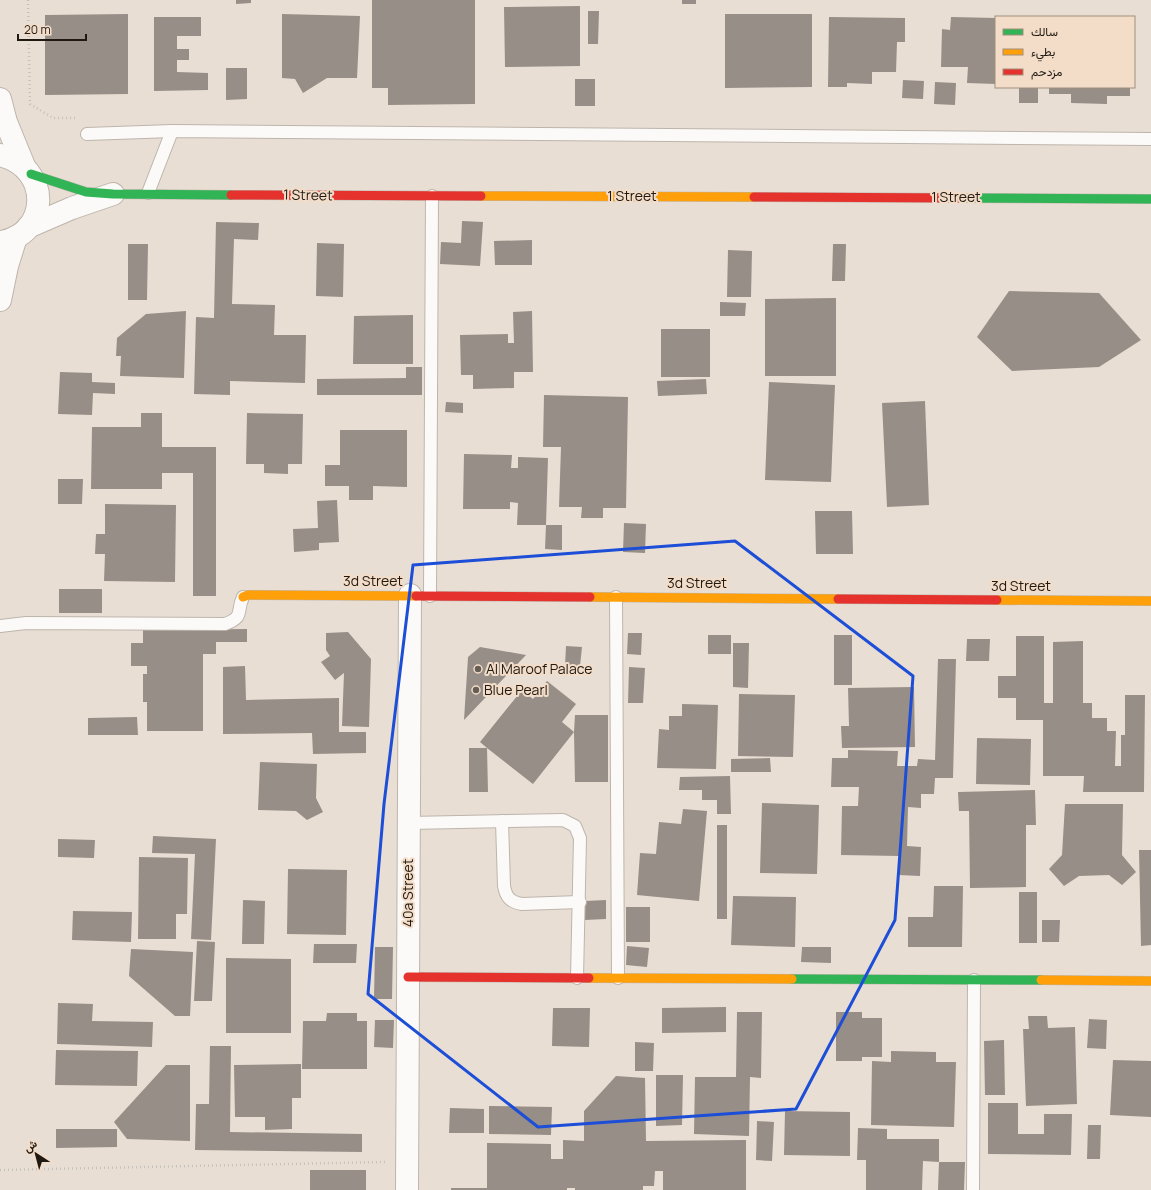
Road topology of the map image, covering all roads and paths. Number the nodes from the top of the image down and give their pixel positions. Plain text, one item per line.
1 (0, 99) edge
2 (172, 131) junction
3 (87, 134) dead end
4 (1151, 138) edge
5 (0, 155) edge
6 (28, 170) junction
7 (148, 193) junction
8 (112, 194) junction
9 (432, 196) junction
10 (1151, 200) edge
11 (15, 235) edge
12 (0, 300) edge
13 (420, 596) junction
14 (243, 597) joint
15 (616, 597) junction
16 (1151, 601) edge
17 (0, 626) edge
18 (502, 821) junction
19 (409, 823) junction
20 (580, 902) junction
21 (408, 977) junction
22 (577, 978) junction
23 (618, 978) junction
24 (974, 980) junction
25 (1151, 981) edge
26 (407, 1162) junction
27 (0, 1170) edge
28 (407, 1190) edge
29 (973, 1190) edge

1 - 6 street
2 - 3 lane
2 - 4 lane
2 - 7 lane
5 - 6 street
6 - 8 street, 1 Street
6 - 11 street
7 - 8 street, 1 Street
7 - 9 street, 1 Street
8 - 11 street, 1 Street
9 - 10 street, 1 Street
9 - 13 lane
11 - 12 street
13 - 14 street, 3d Street
13 - 15 street, 3d Street
13 - 19 street, 40a Street
14 - 17 lane
15 - 16 street, 3d Street
15 - 23 lane
18 - 19 lane
18 - 20 lane
18 - 20 lane
19 - 21 street, 40a Street
20 - 22 lane
21 - 22 street
21 - 26 street, 40a Street
22 - 23 street
23 - 24 street
24 - 25 street
24 - 29 lane
26 - 27 path
26 - 28 street, 40a Street

